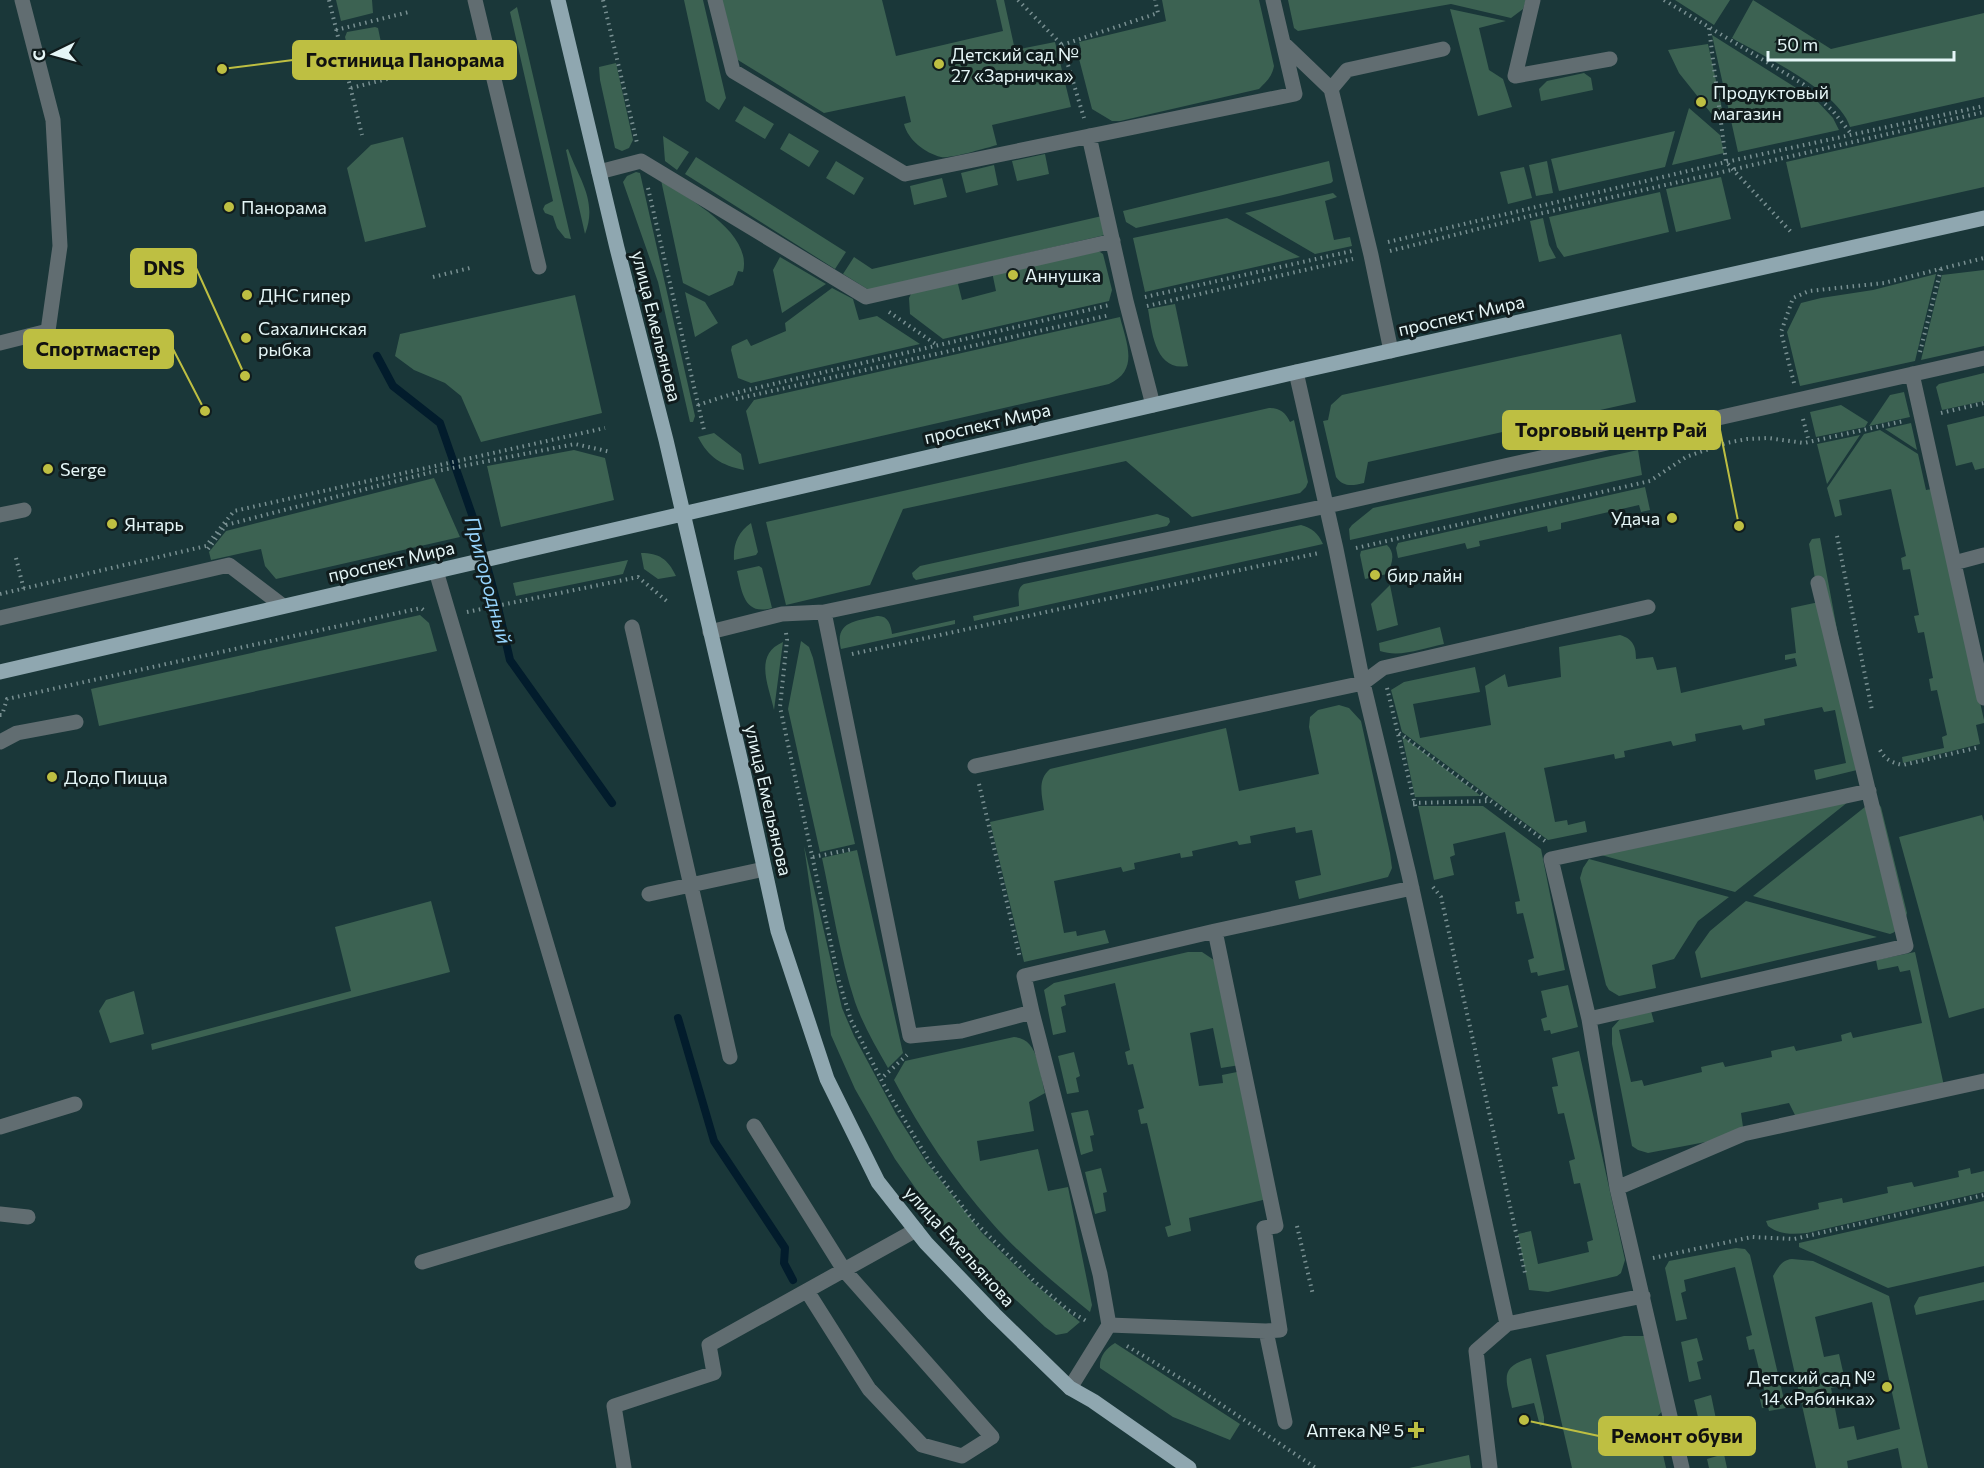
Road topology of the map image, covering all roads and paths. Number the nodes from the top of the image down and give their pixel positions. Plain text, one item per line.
1 (22, 0) edge
2 (329, 0) edge
3 (475, 0) edge
4 (558, 0) edge
5 (603, 0) edge
6 (715, 0) edge
7 (1018, 0) edge
8 (1155, 0) edge
9 (1273, 0) edge
10 (1533, 0) edge
11 (1664, 0) edge
12 (409, 12) dead end
13 (1709, 28) junction
14 (336, 30) junction
15 (1283, 43) junction
16 (1062, 45) junction
17 (1443, 49) dead end
18 (1610, 60) dead end
19 (423, 70) dead end
20 (351, 88) junction
21 (1331, 89) junction
22 (1984, 106) edge
23 (362, 135) dead end
24 (1089, 136) junction
25 (1852, 136) junction
26 (642, 161) junction
27 (1726, 162) junction
28 (599, 172) junction
29 (1984, 218) edge
30 (1791, 232) dead end
31 (1113, 241) junction
32 (1369, 247) junction
33 (1984, 258) edge
34 (539, 267) dead end
35 (470, 268) dead end
36 (1941, 269) junction
37 (433, 277) dead end
38 (866, 297) junction
39 (1126, 301) junction
40 (0, 343) edge
41 (938, 346) junction
42 (1391, 351) junction
43 (1984, 358) edge
44 (1296, 372) junction
45 (1912, 374) junction
46 (1798, 400) junction
47 (1984, 403) edge
48 (698, 405) junction
49 (1153, 405) junction
50 (1922, 417) junction
51 (605, 428) dead end
52 (704, 430) dead end
53 (1809, 442) junction
54 (612, 452) dead end
55 (1327, 506) junction
56 (24, 510) dead end
57 (682, 514) junction
58 (0, 515) edge
59 (1837, 536) dead end
60 (1336, 549) junction
61 (1984, 555) edge
62 (16, 558) dead end
63 (1954, 563) junction
64 (436, 571) junction
65 (1818, 583) dead end
66 (24, 590) junction
67 (0, 596) edge
68 (669, 603) dead end
69 (283, 606) junction
70 (1648, 607) dead end
71 (824, 612) junction
72 (782, 614) junction
73 (449, 616) junction
74 (0, 618) edge
75 (632, 627) dead end
76 (710, 632) junction
77 (833, 657) junction
78 (1383, 668) junction
79 (0, 672) edge
80 (1363, 683) junction
81 (1984, 698) edge
82 (1872, 714) dead end
83 (0, 715) edge
84 (76, 722) dead end
85 (1398, 733) junction
86 (0, 741) edge
87 (1879, 748) dead end
88 (1977, 748) dead end
89 (975, 766) joint
90 (1869, 791) junction
91 (1492, 801) junction
92 (1392, 803) junction
93 (1415, 803) junction
94 (1417, 815) dead end
95 (1549, 844) dead end
96 (871, 845) junction
97 (813, 857) junction
98 (764, 869) junction
99 (692, 885) junction
100 (1432, 885) dead end
101 (1412, 888) junction
102 (649, 894) dead end
103 (1215, 931) junction
104 (1022, 966) dead end
105 (1032, 1012) junction
106 (1589, 1019) junction
107 (730, 1057) dead end
108 (1984, 1081) edge
109 (75, 1104) dead end
110 (754, 1126) dead end
111 (0, 1127) edge
112 (1617, 1188) junction
113 (1984, 1195) edge
114 (0, 1214) edge
115 (28, 1217) dead end
116 (916, 1230) junction
117 (422, 1262) dead end
118 (1635, 1263) junction
119 (844, 1270) junction
120 (1525, 1273) dead end
121 (807, 1291) junction
122 (1643, 1296) junction
123 (1507, 1324) junction
124 (1107, 1329) junction
125 (1266, 1331) junction
126 (1070, 1388) junction
127 (1285, 1422) dead end
128 (624, 1468) edge
129 (1189, 1468) edge
130 (1316, 1468) edge
131 (1490, 1468) edge
132 (1682, 1468) edge

1 - 40 street
2 - 14 path
3 - 34 street
4 - 28 main road, улица Емельянова
5 - 26 path
6 - 24 street
7 - 16 path
8 - 16 path
9 - 15 street
10 - 18 street
11 - 13 path
12 - 14 path
13 - 25 path
13 - 27 path
14 - 20 path
15 - 21 street
15 - 24 street
16 - 24 path
17 - 21 street
19 - 20 path
20 - 23 path
21 - 32 street
22 - 25 path
24 - 31 street
25 - 27 path
26 - 28 street
26 - 38 street
26 - 48 path
27 - 30 path
27 - 32 path
28 - 57 main road, улица Емельянова
29 - 42 main road, проспект Мира
31 - 38 street
31 - 39 street
32 - 39 path
32 - 42 street
33 - 36 path
35 - 37 path
36 - 45 path
36 - 46 path
38 - 41 path
39 - 41 path
39 - 49 street
41 - 48 path
42 - 44 main road, проспект Мира
43 - 45 street
44 - 49 main road, проспект Мира
44 - 55 street
45 - 46 street
45 - 50 street
46 - 53 path
46 - 55 street
47 - 50 path
48 - 52 path
49 - 57 main road, проспект Мира
50 - 53 path
50 - 63 street
51 - 66 path
53 - 60 path
54 - 66 path
55 - 60 street
55 - 71 street
56 - 58 street
57 - 64 main road, проспект Мира
57 - 76 main road, улица Емельянова
59 - 82 path
60 - 77 path
60 - 80 street
61 - 63 street
62 - 66 path
63 - 81 street
64 - 69 main road, проспект Мира
64 - 73 street
65 - 90 street
66 - 67 path
68 - 73 path
69 - 74 street
69 - 79 main road, проспект Мира
70 - 78 street
71 - 72 street
71 - 77 street
72 - 76 street
72 - 97 path
73 - 83 path
73 - 117 street
75 - 99 street
76 - 98 main road, улица Емельянова
77 - 96 street
78 - 80 street
78 - 85 path
80 - 89 street
80 - 92 street
84 - 86 street
85 - 91 path
85 - 93 path
87 - 88 path
89 - 104 path
90 - 106 street
90 - 106 street
91 - 93 path
91 - 95 path
92 - 93 path
92 - 101 street
93 - 94 path
96 - 97 path
96 - 105 street
97 - 124 path
98 - 99 street
98 - 116 main road, улица Емельянова
99 - 102 street
99 - 107 street
100 - 120 path
101 - 103 street
101 - 123 street
103 - 105 street
103 - 125 street
105 - 124 street
106 - 112 street
108 - 112 street
109 - 111 street
110 - 119 street
112 - 118 street
113 - 118 path
114 - 115 street
116 - 119 street
116 - 126 main road, улица Емельянова
118 - 122 street
119 - 121 street
119 - 121 street
121 - 128 street
122 - 123 street
122 - 132 street
123 - 131 street
124 - 125 street
124 - 126 street
124 - 130 path
125 - 127 street
126 - 129 main road, улица Емельянова

